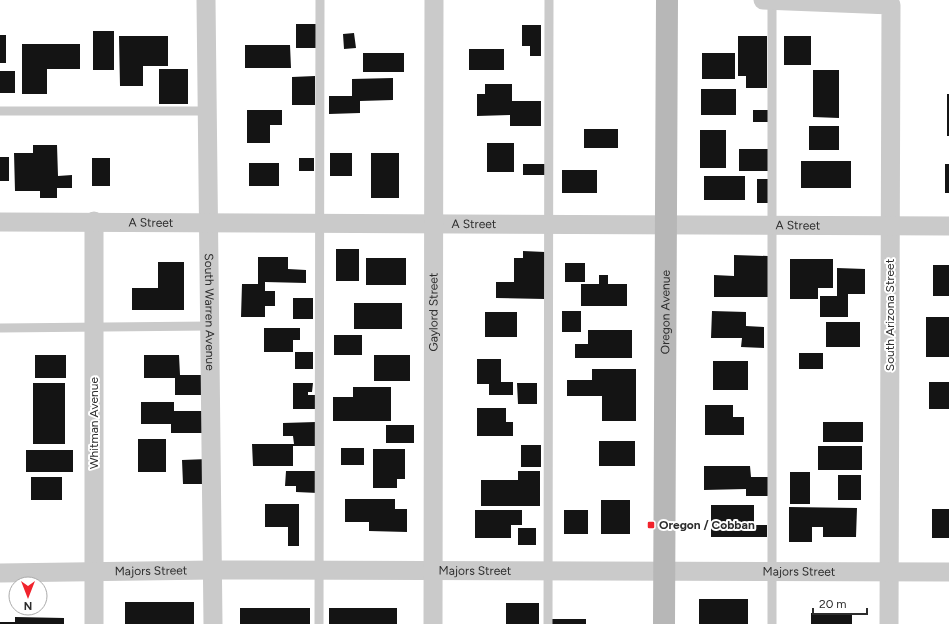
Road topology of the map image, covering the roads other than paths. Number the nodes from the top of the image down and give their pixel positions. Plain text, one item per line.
1 (206, 0) edge
2 (320, 0) edge
3 (434, 0) edge
4 (549, 0) edge
5 (667, 0) edge
6 (763, 0) edge
7 (772, 0) edge
8 (0, 111) edge
9 (207, 112) junction
10 (94, 221) junction
11 (0, 222) edge
12 (207, 223) junction
13 (320, 223) junction
14 (434, 224) junction
15 (548, 224) junction
16 (665, 224) junction
17 (773, 225) junction
18 (890, 226) junction
19 (949, 226) edge
20 (210, 326) junction
21 (94, 327) junction
22 (0, 328) edge
23 (212, 570) junction
24 (94, 571) junction
25 (319, 571) junction
26 (433, 572) junction
27 (548, 572) junction
28 (664, 572) junction
29 (772, 572) junction
30 (889, 572) junction
31 (949, 572) edge
32 (0, 573) edge
33 (94, 624) edge
34 (213, 624) edge
35 (319, 624) edge
36 (433, 624) edge
37 (548, 624) edge
38 (664, 624) edge
39 (772, 624) edge
40 (889, 624) edge

1 - 9 street, South Warren Avenue
2 - 13 lane
3 - 14 street, Gaylord Street
4 - 15 lane
5 - 16 street, Oregon Avenue
6 - 7 street
7 - 17 lane
7 - 18 street, South Arizona Street
8 - 9 lane
9 - 12 street, South Warren Avenue
10 - 11 street, A Street
10 - 12 street, A Street
10 - 21 street, Whitman Avenue
12 - 13 street, A Street
12 - 20 street, South Warren Avenue
13 - 14 street, A Street
13 - 25 lane
14 - 15 street, A Street
14 - 26 street, Gaylord Street
15 - 16 street, A Street
15 - 27 lane
16 - 17 street, A Street
16 - 28 street, Oregon Avenue
17 - 18 street, A Street
17 - 29 lane
18 - 19 street, A Street
18 - 30 street, South Arizona Street
20 - 21 lane
20 - 23 street, South Warren Avenue
21 - 22 lane
21 - 24 street, Whitman Avenue
23 - 24 street, Majors Street
23 - 25 street, Majors Street
23 - 34 street, South Warren Avenue
24 - 32 street, Majors Street
24 - 33 street, Whitman Avenue
25 - 26 street, Majors Street
25 - 35 lane
26 - 27 street, Majors Street
26 - 36 street, Gaylord Street
27 - 28 street, Majors Street
27 - 37 lane
28 - 29 street, Majors Street
28 - 38 street, Oregon Avenue
29 - 30 street, Majors Street
29 - 39 lane
30 - 31 street, Majors Street
30 - 40 street, South Arizona Street

